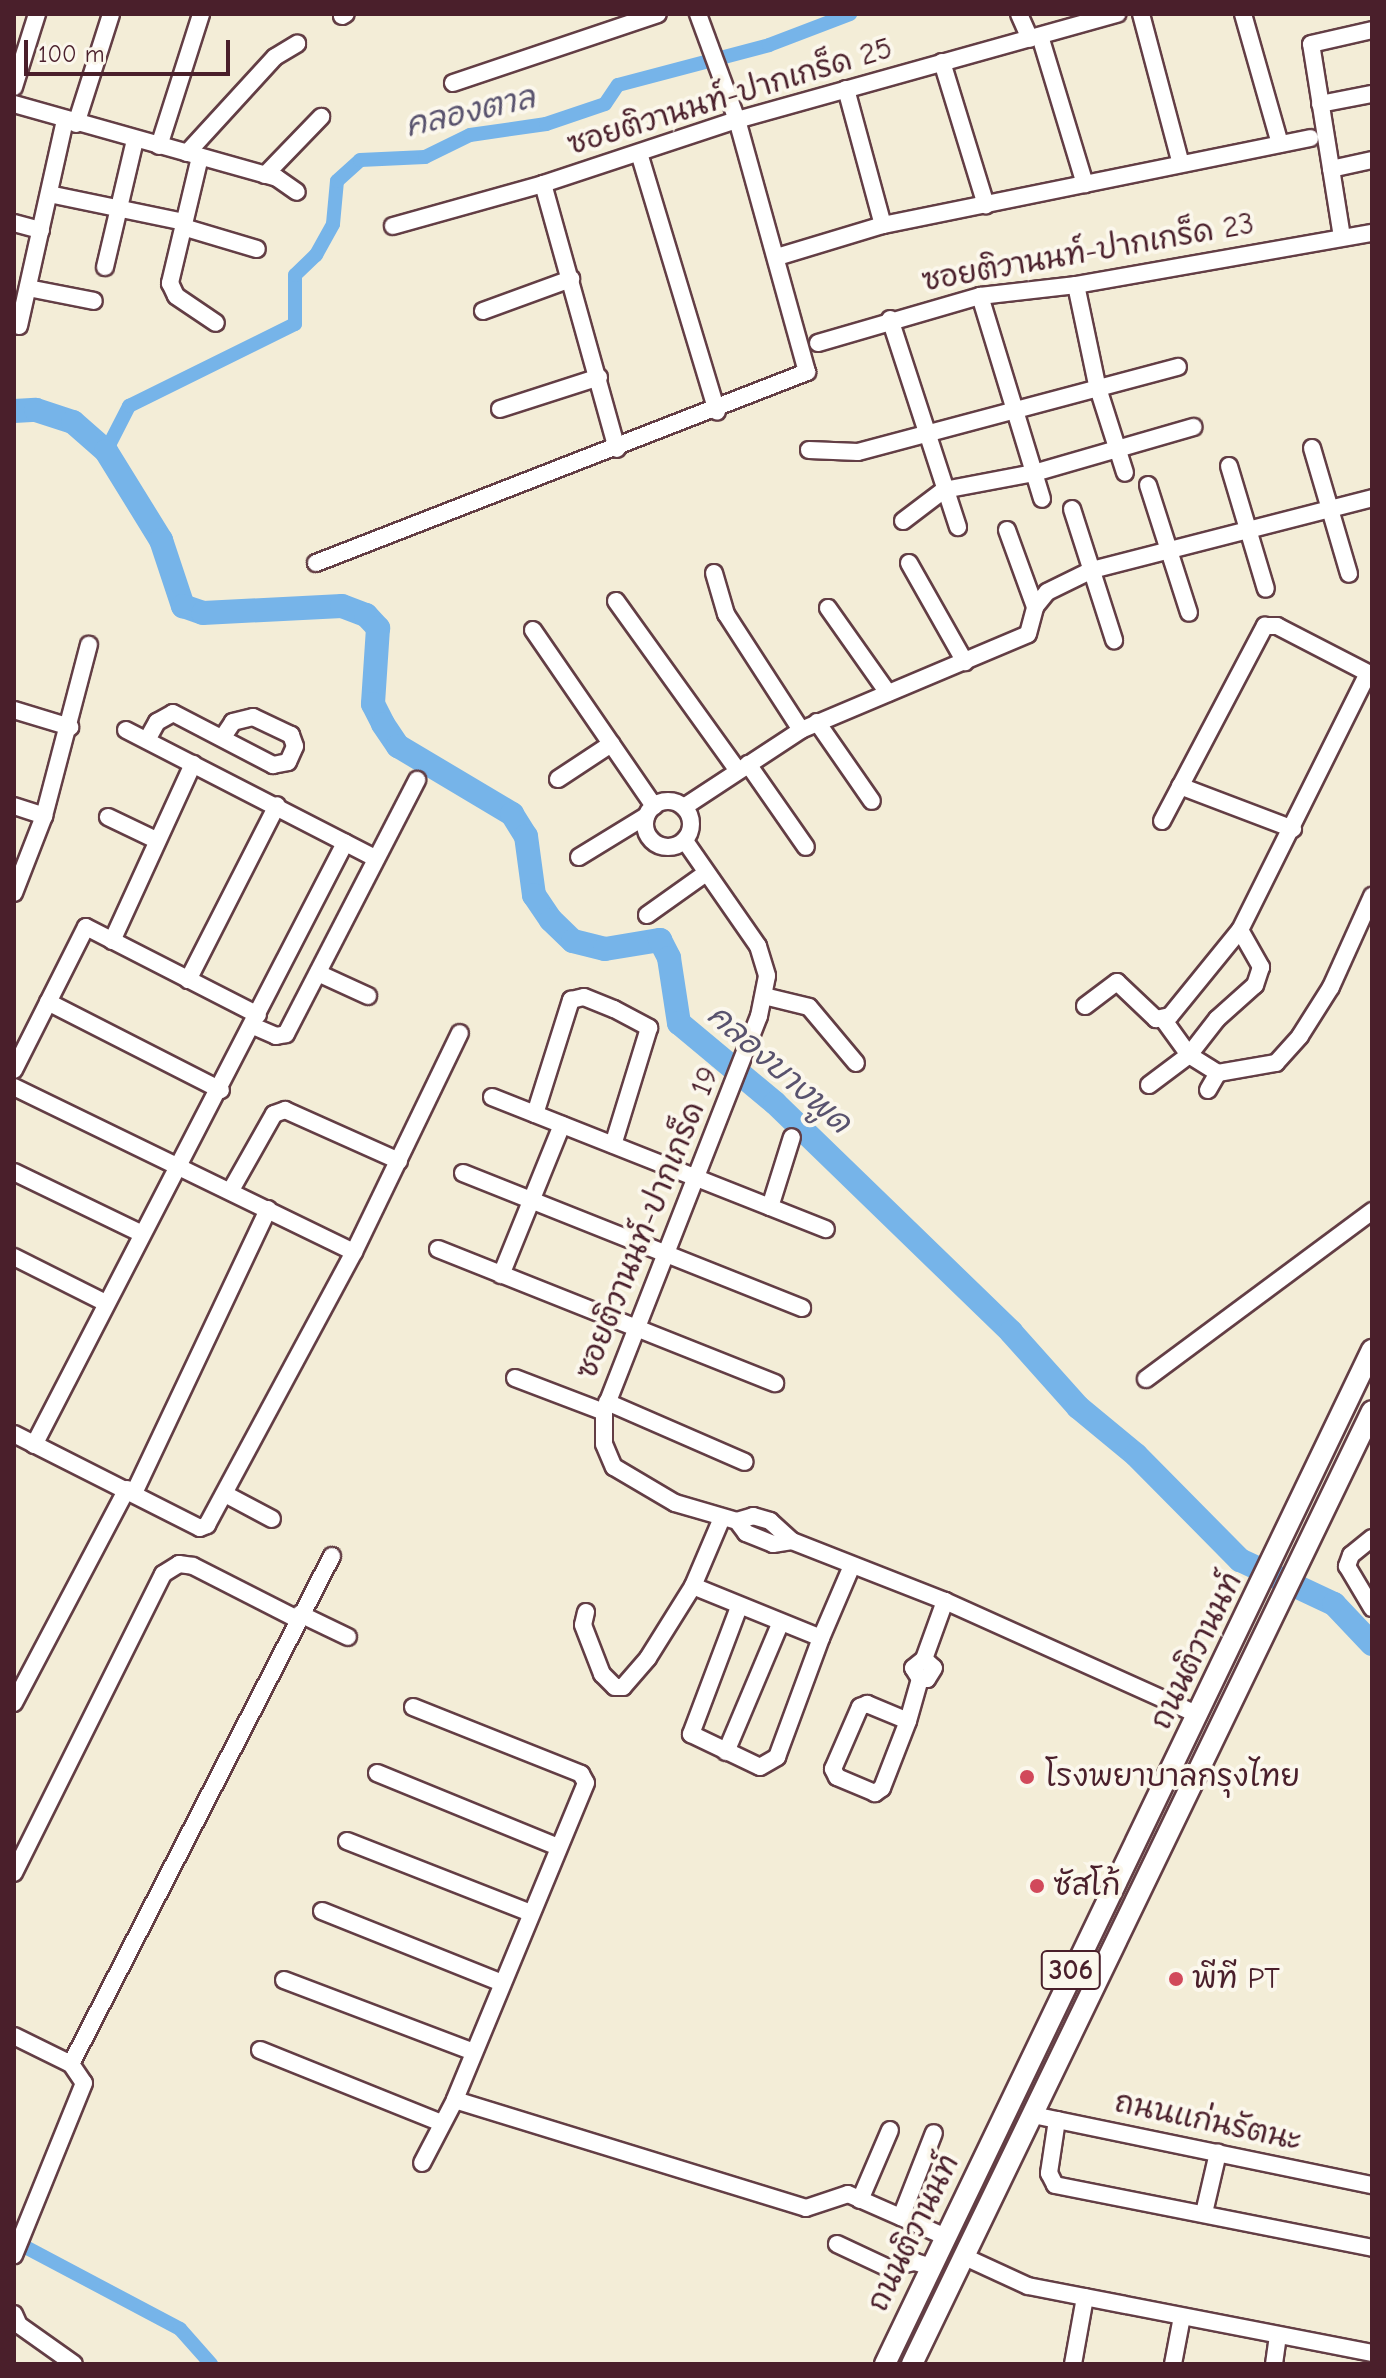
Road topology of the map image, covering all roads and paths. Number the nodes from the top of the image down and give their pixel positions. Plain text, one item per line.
1 (37, 14) edge
2 (111, 14) edge
3 (201, 14) edge
4 (658, 14) edge
5 (698, 14) edge
6 (1019, 14) edge
7 (1117, 14) edge
8 (1141, 14) edge
9 (1243, 14) edge
10 (1372, 30) edge
11 (1035, 38) junction
12 (297, 44) dead end
13 (942, 62) junction
14 (453, 83) dead end
15 (14, 87) edge
16 (846, 89) junction
17 (1372, 94) edge
18 (14, 104) edge
19 (1320, 104) junction
20 (321, 117) dead end
21 (737, 120) junction
22 (71, 122) junction
23 (1310, 138) dead end
24 (135, 140) junction
25 (1280, 144) junction
26 (159, 146) junction
27 (639, 153) junction
28 (194, 155) junction
29 (1372, 160) edge
30 (1181, 164) junction
31 (1331, 169) junction
32 (265, 175) junction
33 (543, 184) junction
34 (1085, 184) junction
35 (297, 192) dead end
36 (49, 194) junction
37 (986, 205) junction
38 (119, 209) junction
39 (14, 223) edge
40 (184, 224) junction
41 (883, 225) junction
42 (393, 226) dead end
43 (41, 230) junction
44 (1372, 233) edge
45 (1342, 237) junction
46 (257, 249) dead end
47 (777, 257) junction
48 (105, 267) dead end
49 (571, 279) junction
50 (1076, 285) junction
51 (28, 288) junction
52 (980, 296) junction
53 (94, 301) dead end
54 (483, 311) dead end
55 (890, 319) junction
56 (216, 323) dead end
57 (19, 326) dead end
58 (818, 343) dead end
59 (1178, 367) dead end
60 (599, 377) junction
61 (1097, 385) junction
62 (1014, 407) junction
63 (500, 409) dead end
64 (717, 411) junction
65 (1193, 427) dead end
66 (925, 431) junction
67 (1119, 448) junction
68 (1312, 448) dead end
69 (617, 449) junction
70 (809, 450) dead end
71 (1229, 466) dead end
72 (1034, 473) junction
73 (1125, 473) dead end
74 (1148, 485) dead end
75 (944, 490) junction
76 (1372, 498) edge
77 (1042, 499) dead end
78 (1330, 508) junction
79 (1072, 509) dead end
80 (903, 521) dead end
81 (958, 527) dead end
82 (1248, 529) junction
83 (1007, 530) dead end
84 (1169, 550) junction
85 (316, 563) dead end
86 (909, 563) dead end
87 (1092, 570) junction
88 (714, 573) dead end
89 (1349, 574) dead end
90 (1266, 589) dead end
91 (616, 601) dead end
92 (1035, 607) junction
93 (828, 608) dead end
94 (1189, 613) dead end
95 (533, 630) dead end
96 (1114, 640) dead end
97 (89, 645) dead end
98 (965, 662) junction
99 (1370, 674) edge
100 (888, 693) junction
101 (14, 710) edge
102 (817, 722) junction
103 (70, 727) junction
104 (126, 730) dead end
105 (801, 730) junction
106 (223, 737) dead end
107 (147, 740) junction
108 (611, 744) junction
109 (193, 764) junction
110 (743, 768) junction
111 (558, 779) dead end
112 (417, 780) dead end
113 (1180, 786) junction
114 (872, 801) dead end
115 (277, 805) junction
116 (14, 806) edge
117 (684, 807) junction
118 (650, 811) junction
119 (44, 816) junction
120 (108, 817) dead end
121 (1162, 821) dead end
122 (1293, 829) junction
123 (154, 839) junction
124 (685, 841) junction
125 (345, 843) junction
126 (806, 847) dead end
127 (373, 857) junction
128 (579, 857) dead end
129 (706, 873) junction
130 (14, 893) edge
131 (1372, 896) edge
132 (647, 915) dead end
133 (1240, 930) junction
134 (112, 941) junction
135 (318, 973) junction
136 (188, 980) junction
137 (368, 996) dead end
138 (764, 996) junction
139 (48, 1002) junction
140 (1085, 1006) dead end
141 (1163, 1019) junction
142 (255, 1021) junction
143 (460, 1033) dead end
144 (1189, 1055) junction
145 (856, 1063) dead end
146 (14, 1070) edge
147 (1218, 1073) junction
148 (1149, 1085) dead end
149 (14, 1087) edge
150 (221, 1090) junction
151 (1208, 1090) dead end
152 (492, 1097) dead end
153 (535, 1114) junction
154 (562, 1125) junction
155 (792, 1137) dead end
156 (613, 1145) junction
157 (399, 1161) junction
158 (180, 1165) junction
159 (14, 1172) edge
160 (463, 1173) dead end
161 (696, 1179) junction
162 (231, 1190) junction
163 (531, 1200) junction
164 (770, 1207) junction
165 (268, 1209) junction
166 (1372, 1211) edge
167 (826, 1229) dead end
168 (142, 1234) junction
169 (438, 1249) dead end
170 (354, 1252) junction
171 (667, 1254) junction
172 (14, 1257) edge
173 (501, 1275) junction
174 (104, 1302) junction
175 (802, 1308) dead end
176 (637, 1329) junction
177 (1372, 1350) edge
178 (515, 1378) dead end
179 (1146, 1379) dead end
180 (775, 1383) dead end
181 (606, 1407) junction
182 (1372, 1411) edge
183 (14, 1434) edge
184 (34, 1445) junction
185 (745, 1462) dead end
186 (131, 1491) junction
187 (225, 1494) junction
188 (272, 1519) dead end
189 (729, 1520) junction
190 (1372, 1538) edge
191 (332, 1556) dead end
192 (851, 1568) junction
193 (693, 1586) junction
194 (945, 1601) junction
195 (739, 1607) junction
196 (1372, 1608) edge
197 (586, 1612) dead end
198 (298, 1616) junction
199 (780, 1624) junction
200 (348, 1637) dead end
201 (821, 1638) junction
202 (14, 1703) edge
203 (413, 1707) dead end
204 (1199, 1715) junction
205 (908, 1721) junction
206 (726, 1752) junction
207 (377, 1773) dead end
208 (347, 1841) dead end
209 (558, 1847) junction
210 (14, 1873) edge
211 (322, 1911) dead end
212 (531, 1913) junction
213 (284, 1980) dead end
214 (502, 1983) junction
215 (14, 2036) edge
216 (260, 2050) dead end
217 (474, 2052) junction
218 (71, 2064) junction
219 (455, 2100) junction
220 (1033, 2115) junction
221 (1057, 2120) junction
222 (442, 2123) junction
223 (890, 2130) dead end
224 (934, 2133) dead end
225 (1218, 2153) junction
226 (422, 2163) dead end
227 (1372, 2185) edge
228 (860, 2200) junction
229 (1204, 2213) junction
230 (901, 2217) junction
231 (946, 2237) junction
232 (837, 2244) dead end
233 (1372, 2248) edge
234 (14, 2255) edge
235 (965, 2257) junction
236 (931, 2267) junction
237 (1085, 2297) junction
238 (14, 2314) edge
239 (1182, 2317) junction
240 (1278, 2335) junction
241 (1372, 2353) edge
242 (74, 2364) edge
243 (885, 2364) edge
244 (912, 2364) edge
245 (1073, 2364) edge
246 (1173, 2364) edge
247 (1274, 2364) edge

1 - 15 street
2 - 22 street
3 - 26 street
4 - 14 street
5 - 21 street
6 - 11 street
7 - 11 street, ซอยติวานนท์-ปากเกร็ด 25
8 - 30 street
9 - 25 street
10 - 19 street
11 - 13 street, ซอยติวานนท์-ปากเกร็ด 25
11 - 34 street
12 - 28 street
13 - 16 street, ซอยติวานนท์-ปากเกร็ด 25
13 - 37 street
16 - 21 street, ซอยติวานนท์-ปากเกร็ด 25
16 - 41 street
17 - 19 street
18 - 22 street
19 - 31 street
20 - 32 street
21 - 27 street, ซอยติวานนท์-ปากเกร็ด 25
21 - 47 street
22 - 24 street
22 - 36 street
23 - 25 street
24 - 26 street
24 - 38 street
25 - 30 street
26 - 28 street
27 - 33 street, ซอยติวานนท์-ปากเกร็ด 25
27 - 64 street
28 - 32 street
28 - 40 street
29 - 31 street
30 - 34 street
31 - 45 street
32 - 35 street
33 - 42 street, ซอยติวานนท์-ปากเกร็ด 25
33 - 49 street
34 - 37 street
36 - 38 street
36 - 43 street
37 - 41 street
38 - 40 street
38 - 48 street
39 - 43 street
40 - 46 street
40 - 56 street
41 - 47 street
43 - 51 street
44 - 45 street, ซอยติวานนท์-ปากเกร็ด 23
45 - 50 street, ซอยติวานนท์-ปากเกร็ด 23
47 - 64 street
49 - 54 street
49 - 60 street
50 - 52 street, ซอยติวานนท์-ปากเกร็ด 23
50 - 61 street
51 - 53 street
51 - 57 street
52 - 55 street, ซอยติวานนท์-ปากเกร็ด 23
52 - 62 street
55 - 58 street, ซอยติวานนท์-ปากเกร็ด 23
55 - 66 street
59 - 61 street
60 - 63 street
60 - 69 street
61 - 62 street
61 - 67 street
62 - 66 street
62 - 72 street
64 - 69 street
65 - 67 street
66 - 70 street
66 - 75 street
67 - 72 street
67 - 73 street
68 - 78 street
69 - 85 street
71 - 82 street
72 - 75 street
72 - 77 street
74 - 84 street
75 - 80 street
75 - 81 street
76 - 78 street
78 - 82 street
78 - 89 street
79 - 87 street
82 - 84 street
82 - 90 street
83 - 92 street
84 - 87 street
84 - 94 street
86 - 98 street
87 - 92 street
87 - 96 street
88 - 105 street
91 - 110 street
92 - 98 street
93 - 100 street
95 - 108 street
97 - 103 street
98 - 100 street
99 - 113 street
99 - 122 street
100 - 102 street
101 - 103 street
102 - 105 street
102 - 114 street
103 - 119 street
104 - 107 street
105 - 110 street
106 - 107 street
107 - 109 street
108 - 111 street
108 - 118 street
109 - 115 street
109 - 123 street
110 - 117 street
110 - 126 street
112 - 127 street
113 - 121 street
113 - 122 street
115 - 125 street
115 - 136 street
116 - 119 street
117 - 118 street
117 - 124 street
118 - 124 street
118 - 128 street
119 - 130 street
120 - 123 street
122 - 133 street
123 - 134 street
124 - 129 street, ซอยติวานนท์-ปากเกร็ด 19
125 - 127 street
125 - 142 street
127 - 135 street
129 - 132 street
129 - 138 street, ซอยติวานนท์-ปากเกร็ด 19
131 - 147 street
133 - 141 street
133 - 144 street
134 - 136 street
134 - 139 street
135 - 137 street
135 - 142 street
136 - 142 street
138 - 145 street
138 - 161 street, ซอยติวานนท์-ปากเกร็ด 19
139 - 146 street
139 - 150 street
140 - 141 street
141 - 144 street
142 - 150 street
143 - 157 street
144 - 147 street
144 - 148 street
147 - 151 street
149 - 158 street
150 - 158 street
152 - 153 street
153 - 154 street
153 - 156 street
154 - 156 street
154 - 163 street
155 - 164 street
156 - 161 street
157 - 162 street
157 - 170 street
158 - 162 street
158 - 168 street
159 - 168 street
160 - 163 street
161 - 164 street
161 - 171 street, ซอยติวานนท์-ปากเกร็ด 19
162 - 165 street
163 - 171 street
163 - 173 street
164 - 167 street
165 - 170 street
165 - 186 street
166 - 179 street
168 - 174 street
169 - 173 street
170 - 187 street
171 - 175 street
171 - 176 street, ซอยติวานนท์-ปากเกร็ด 19
172 - 174 street
173 - 176 street
174 - 184 street
176 - 180 street
176 - 181 street, ซอยติวานนท์-ปากเกร็ด 19
177 - 204 main road, ถนนติวานนท์ / 306
178 - 181 street
181 - 185 street
181 - 189 street, ซอยติวานนท์-ปากเกร็ด 19
182 - 220 main road, ถนนติวานนท์ / 306
183 - 184 street
184 - 186 street
186 - 187 street
186 - 202 street
187 - 188 street
189 - 192 street, ซอยติวานนท์-ปากเกร็ด 19
189 - 193 street
190 - 196 street
191 - 198 street
192 - 194 street, ซอยติวานนท์-ปากเกร็ด 19
192 - 201 street
193 - 195 street
193 - 197 street
194 - 204 street, ซอยติวานนท์-ปากเกร็ด 19
194 - 205 street
195 - 199 street
195 - 206 street
198 - 200 street
198 - 210 street
198 - 218 street
199 - 201 street
199 - 206 street
201 - 206 street
203 - 209 street
204 - 231 main road, ถนนติวานนท์ / 306
205 - 205 street
207 - 209 street
208 - 212 street
209 - 212 street
211 - 214 street
212 - 214 street
213 - 217 street
214 - 217 street
215 - 218 street
216 - 222 street
217 - 219 street
218 - 234 street
219 - 222 street
219 - 228 street
220 - 221 street, ถนนแก่นรัตนะ
220 - 235 main road, ถนนติวานนท์ / 306
221 - 225 street, ถนนแก่นรัตนะ
221 - 229 street
222 - 226 street
223 - 228 street
224 - 230 street
225 - 227 street, ถนนแก่นรัตนะ
225 - 229 street
228 - 230 street
229 - 233 street
230 - 231 street
231 - 236 main road, ถนนติวานนท์ / 306
232 - 236 street
235 - 237 street
235 - 244 main road, ถนนติวานนท์ / 306
236 - 243 main road, ถนนติวานนท์ / 306
237 - 239 street
237 - 245 street
238 - 242 street
239 - 240 street
239 - 246 street
240 - 241 street
240 - 247 street

